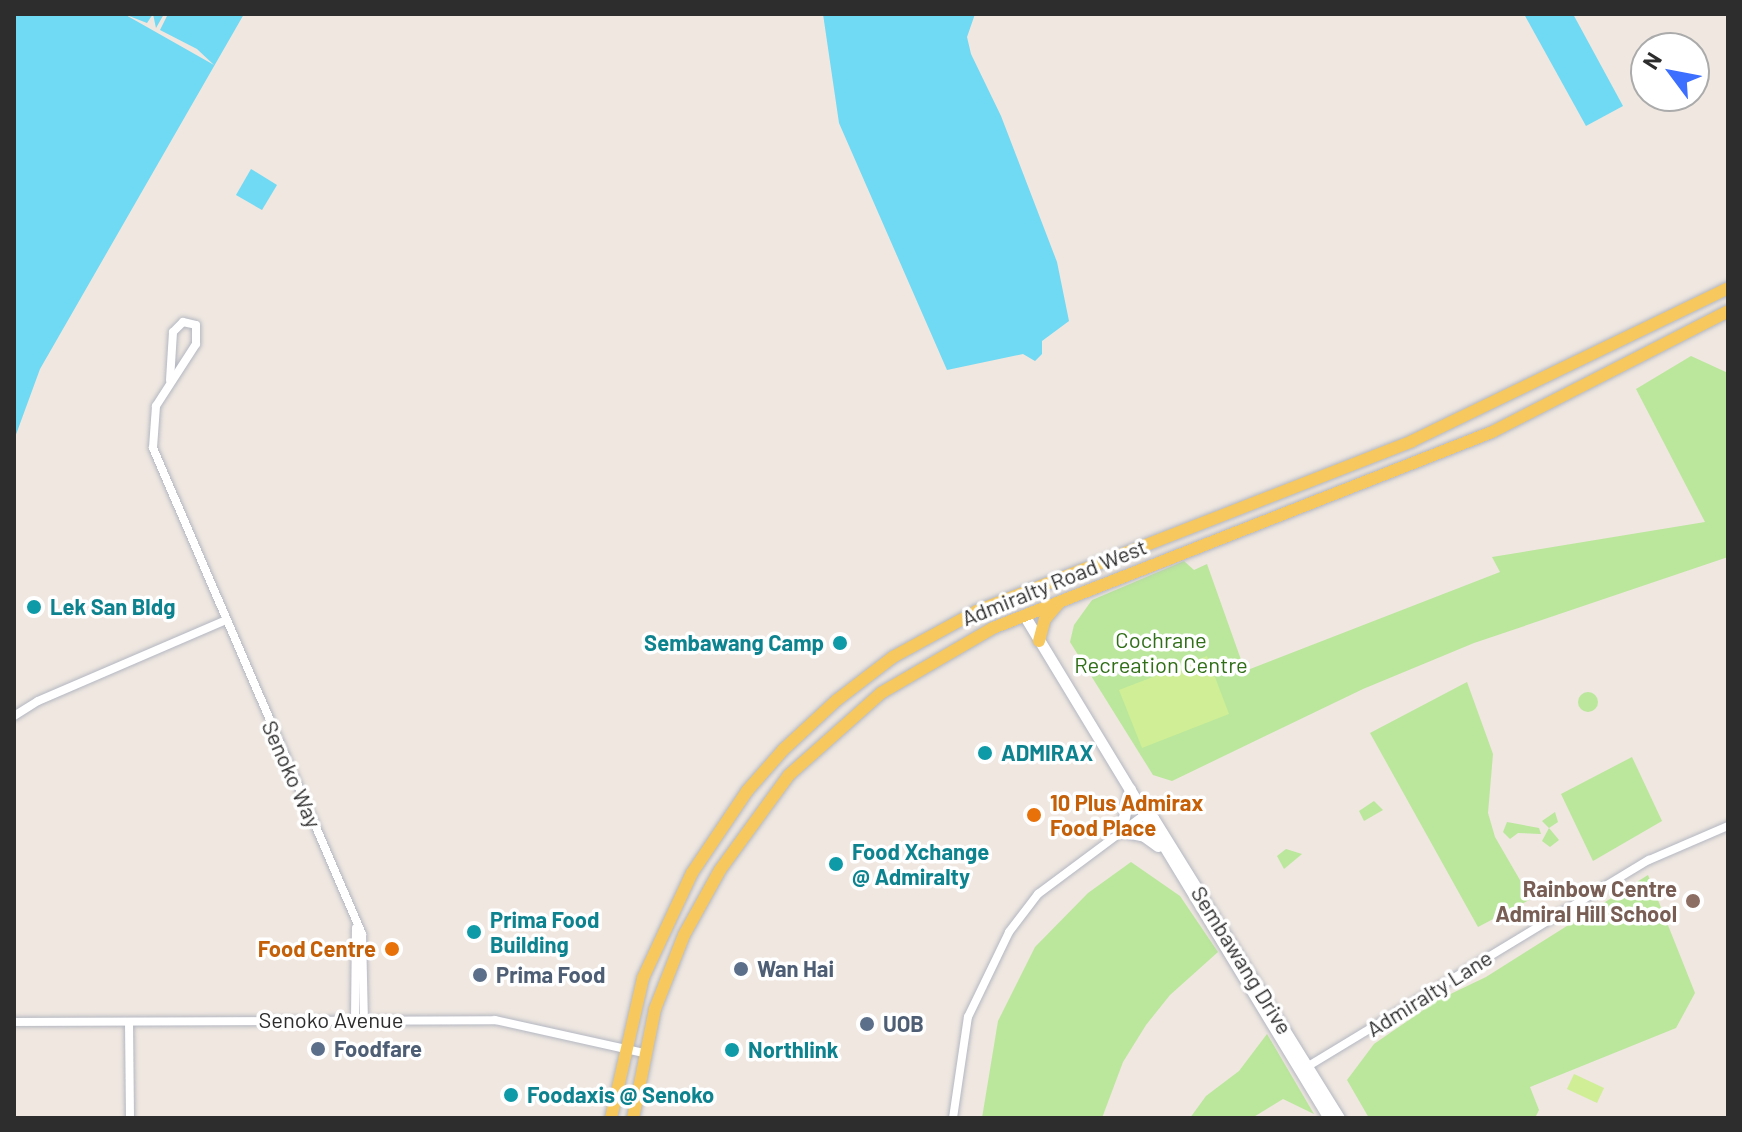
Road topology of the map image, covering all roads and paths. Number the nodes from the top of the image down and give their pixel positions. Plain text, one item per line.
1 (1728, 288) edge
2 (1692, 307) junction
3 (1728, 311) edge
4 (170, 380) junction
5 (1064, 598) junction
6 (994, 604) junction
7 (1024, 615) junction
8 (224, 621) junction
9 (1039, 641) junction
10 (14, 716) edge
11 (1130, 789) junction
12 (1144, 811) junction
13 (1728, 826) edge
14 (1121, 831) junction
15 (1162, 849) junction
16 (360, 1019) junction
17 (14, 1022) edge
18 (129, 1022) junction
19 (624, 1047) junction
20 (644, 1053) junction
21 (1304, 1068) junction
22 (130, 1118) edge
23 (611, 1118) edge
24 (633, 1118) edge
25 (953, 1118) edge
26 (1329, 1118) edge
27 (1339, 1118) edge

1 - 2 main road, Admiralty Road West
2 - 3 main road
2 - 6 main road, Admiralty Road West
3 - 5 main road, Admiralty Road West
4 - 4 street, Senoko Way
4 - 8 street, Senoko Way
5 - 7 main road, Admiralty Road West
5 - 9 main road
6 - 7 main road
6 - 19 main road, Admiralty Road West
7 - 9 main road, Sembawang Drive
7 - 20 main road, Admiralty Road West
8 - 10 street
8 - 16 street, Senoko Way
9 - 11 main road, Sembawang Drive
11 - 12 main road, Sembawang Drive
11 - 14 main road
12 - 14 street
12 - 15 main road, Sembawang Drive
12 - 21 main road, Sembawang Drive
13 - 21 street, Admiralty Lane
14 - 15 main road
14 - 25 street
15 - 21 main road, Sembawang Drive
16 - 18 street, Senoko Avenue
16 - 19 street, Senoko Avenue
17 - 18 street, Senoko Avenue
18 - 22 street
19 - 20 street, Senoko Avenue
19 - 23 main road, Admiralty Road West
20 - 24 main road, Admiralty Road West
21 - 26 main road, Sembawang Drive
21 - 27 main road, Sembawang Drive

